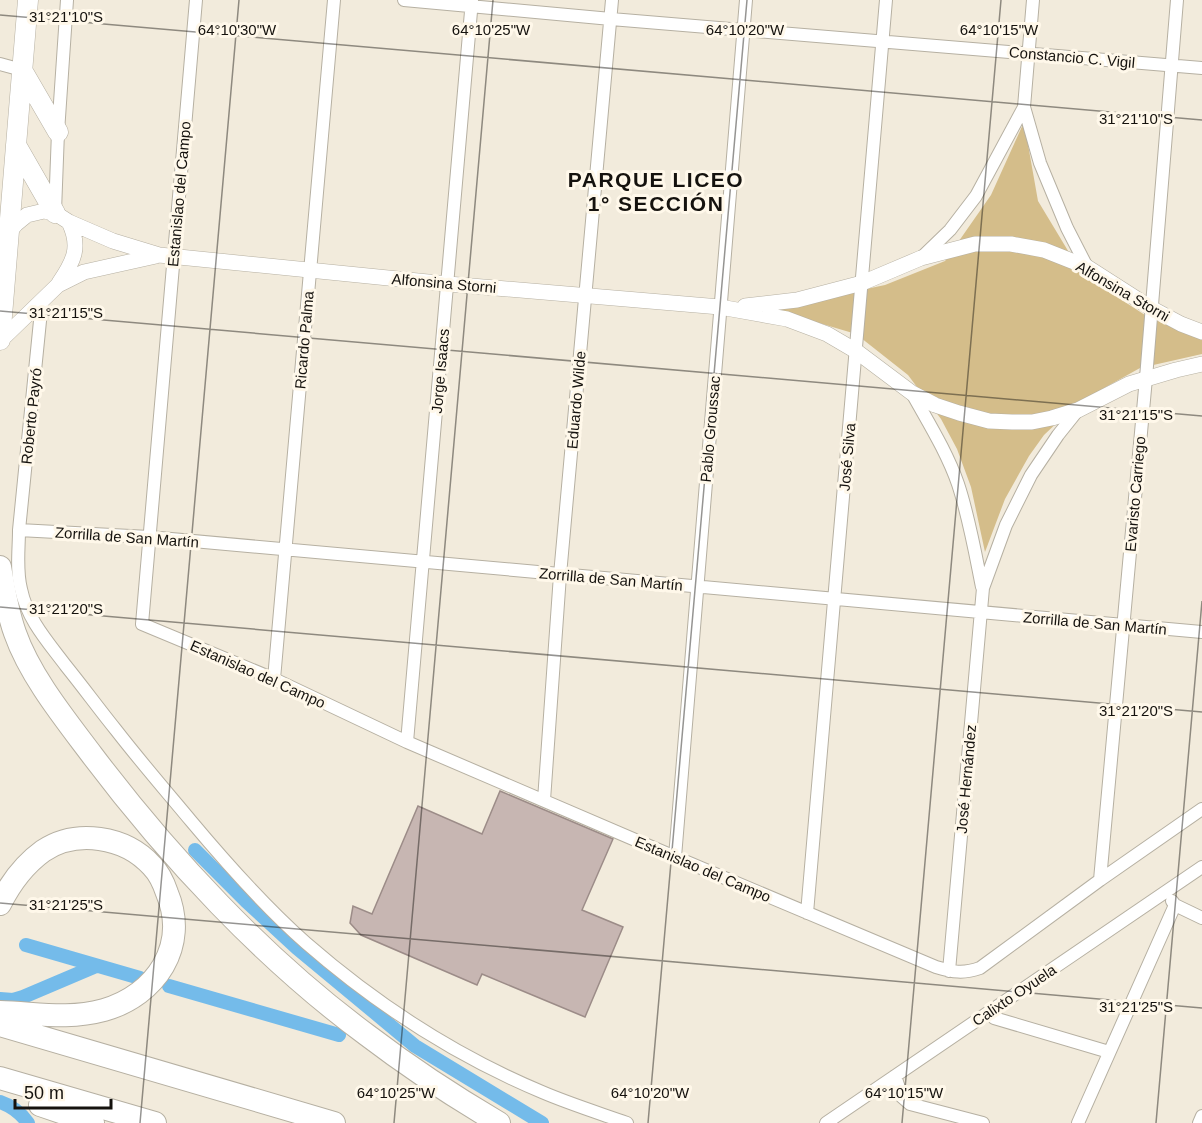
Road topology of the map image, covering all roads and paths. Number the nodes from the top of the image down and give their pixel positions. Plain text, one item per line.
1 (28, 0) edge
2 (67, 0) edge
3 (196, 0) edge
4 (334, 0) edge
5 (404, 0) edge
6 (612, 0) edge
7 (746, 0) edge
8 (886, 0) edge
9 (1033, 0) edge
10 (1178, 0) edge
11 (472, 3) edge
12 (611, 19) junction
13 (743, 29) junction
14 (882, 41) junction
15 (1028, 53) junction
16 (0, 64) edge
17 (1172, 65) junction
18 (1202, 68) edge
19 (22, 70) junction
20 (1024, 107) junction
21 (58, 132) junction
22 (16, 145) junction
23 (62, 217) junction
24 (9, 232) junction
25 (166, 256) junction
26 (921, 258) junction
27 (1087, 267) junction
28 (310, 270) junction
29 (862, 283) junction
30 (448, 284) junction
31 (58, 285) junction
32 (585, 296) junction
33 (2, 300) edge
34 (42, 302) junction
35 (725, 307) junction
36 (1151, 308) junction
37 (1202, 332) edge
38 (0, 341) edge
39 (856, 351) junction
40 (1202, 364) edge
41 (1146, 378) junction
42 (912, 393) junction
43 (1078, 410) junction
44 (20, 530) junction
45 (149, 537) junction
46 (285, 549) junction
47 (422, 563) junction
48 (0, 567) edge
49 (560, 575) junction
50 (697, 587) junction
51 (983, 588) junction
52 (834, 599) junction
53 (981, 612) junction
54 (1123, 626) junction
55 (1202, 632) edge
56 (274, 679) junction
57 (407, 742) junction
58 (544, 800) junction
59 (1202, 809) edge
60 (675, 857) junction
61 (1202, 867) edge
62 (1100, 880) junction
63 (1165, 893) junction
64 (0, 904) edge
65 (1175, 905) junction
66 (807, 913) junction
67 (1202, 918) edge
68 (949, 971) junction
69 (0, 1012) edge
70 (989, 1012) junction
71 (0, 1025) edge
72 (1109, 1052) junction
73 (895, 1076) junction
74 (0, 1078) edge
75 (0, 1089) edge
76 (1202, 1116) edge
77 (93, 1123) edge
78 (155, 1123) edge
79 (334, 1123) edge
80 (499, 1123) edge
81 (627, 1123) edge
82 (826, 1123) edge
83 (983, 1123) edge
84 (1078, 1123) edge
85 (1199, 1123) edge

1 - 19 main road
2 - 21 street
3 - 25 street, Estanislao del Campo
4 - 28 street, Ricardo Palma
5 - 11 street, Constancio C. Vigil
6 - 12 street, Eduardo Wilde
7 - 13 street, Pablo Groussac
8 - 14 street, José Silva
9 - 15 street
10 - 17 street, Evaristo Carriego
11 - 12 street, Constancio C. Vigil
11 - 30 street, Jorge Isaacs
12 - 13 street, Constancio C. Vigil
12 - 32 street, Eduardo Wilde
13 - 14 street, Constancio C. Vigil
13 - 35 street, Pablo Groussac
14 - 15 street, Constancio C. Vigil
14 - 29 street, José Silva
15 - 17 street, Constancio C. Vigil
15 - 20 street
16 - 19 street
17 - 18 street, Constancio C. Vigil
17 - 36 street, Evaristo Carriego
19 - 21 main road
19 - 22 main road
20 - 26 street
20 - 27 street
21 - 23 street
22 - 23 main road
22 - 24 main road
23 - 24 street
23 - 25 street, Alfonsina Storni
23 - 31 street
24 - 33 main road
25 - 28 street, Alfonsina Storni
25 - 31 street, Alfonsina Storni
25 - 45 street, Estanislao del Campo
26 - 27 street, Alfonsina Storni
26 - 29 street, Alfonsina Storni
27 - 36 street, Alfonsina Storni
28 - 30 street, Alfonsina Storni
28 - 46 street, Ricardo Palma
29 - 35 street, Alfonsina Storni
29 - 39 street, José Silva
30 - 32 street, Alfonsina Storni
30 - 47 street, Jorge Isaacs
31 - 34 street, Alfonsina Storni
32 - 35 street, Alfonsina Storni
32 - 49 street, Eduardo Wilde
33 - 38 main road
34 - 38 street, Alfonsina Storni
34 - 44 street, Roberto Payró
35 - 39 street, Alfonsina Storni
35 - 50 street, Pablo Groussac
36 - 37 street, Alfonsina Storni
36 - 41 street, Evaristo Carriego
39 - 42 street, Alfonsina Storni
39 - 52 street, José Silva
40 - 41 street, Alfonsina Storni
41 - 43 street, Alfonsina Storni
41 - 54 street, Evaristo Carriego
42 - 43 street, Alfonsina Storni
42 - 51 street, José Hernández
43 - 51 street, José Hernández
44 - 45 street, Zorrilla de San Martín
44 - 81 street, Roberto Payró
45 - 46 street, Zorrilla de San Martín
45 - 56 street, Estanislao del Campo
46 - 47 street, Zorrilla de San Martín
46 - 56 street, Ricardo Palma
47 - 49 street, Zorrilla de San Martín
47 - 57 street, Jorge Isaacs
48 - 80 highway
49 - 50 street, Zorrilla de San Martín
49 - 58 street, Eduardo Wilde
50 - 52 street, Zorrilla de San Martín
50 - 60 street, Pablo Groussac
51 - 53 street, José Hernández
52 - 53 street, Zorrilla de San Martín
52 - 66 street, José Silva
53 - 54 street, Zorrilla de San Martín
53 - 68 street, José Hernández
54 - 55 street, Zorrilla de San Martín
54 - 62 street, Evaristo Carriego
56 - 57 street, Estanislao del Campo
57 - 58 street, Estanislao del Campo
58 - 60 street, Estanislao del Campo
59 - 62 street
60 - 66 street, Estanislao del Campo
61 - 63 street, Calixto Oyuela
62 - 68 street
63 - 65 street
63 - 70 street, Calixto Oyuela
64 - 69 highway
65 - 67 street
65 - 72 street
66 - 68 street, Estanislao del Campo
70 - 72 street
70 - 73 street, Calixto Oyuela
71 - 79 highway
72 - 84 street
73 - 82 street, Calixto Oyuela
73 - 83 street
74 - 78 highway
75 - 77 highway
76 - 85 street

